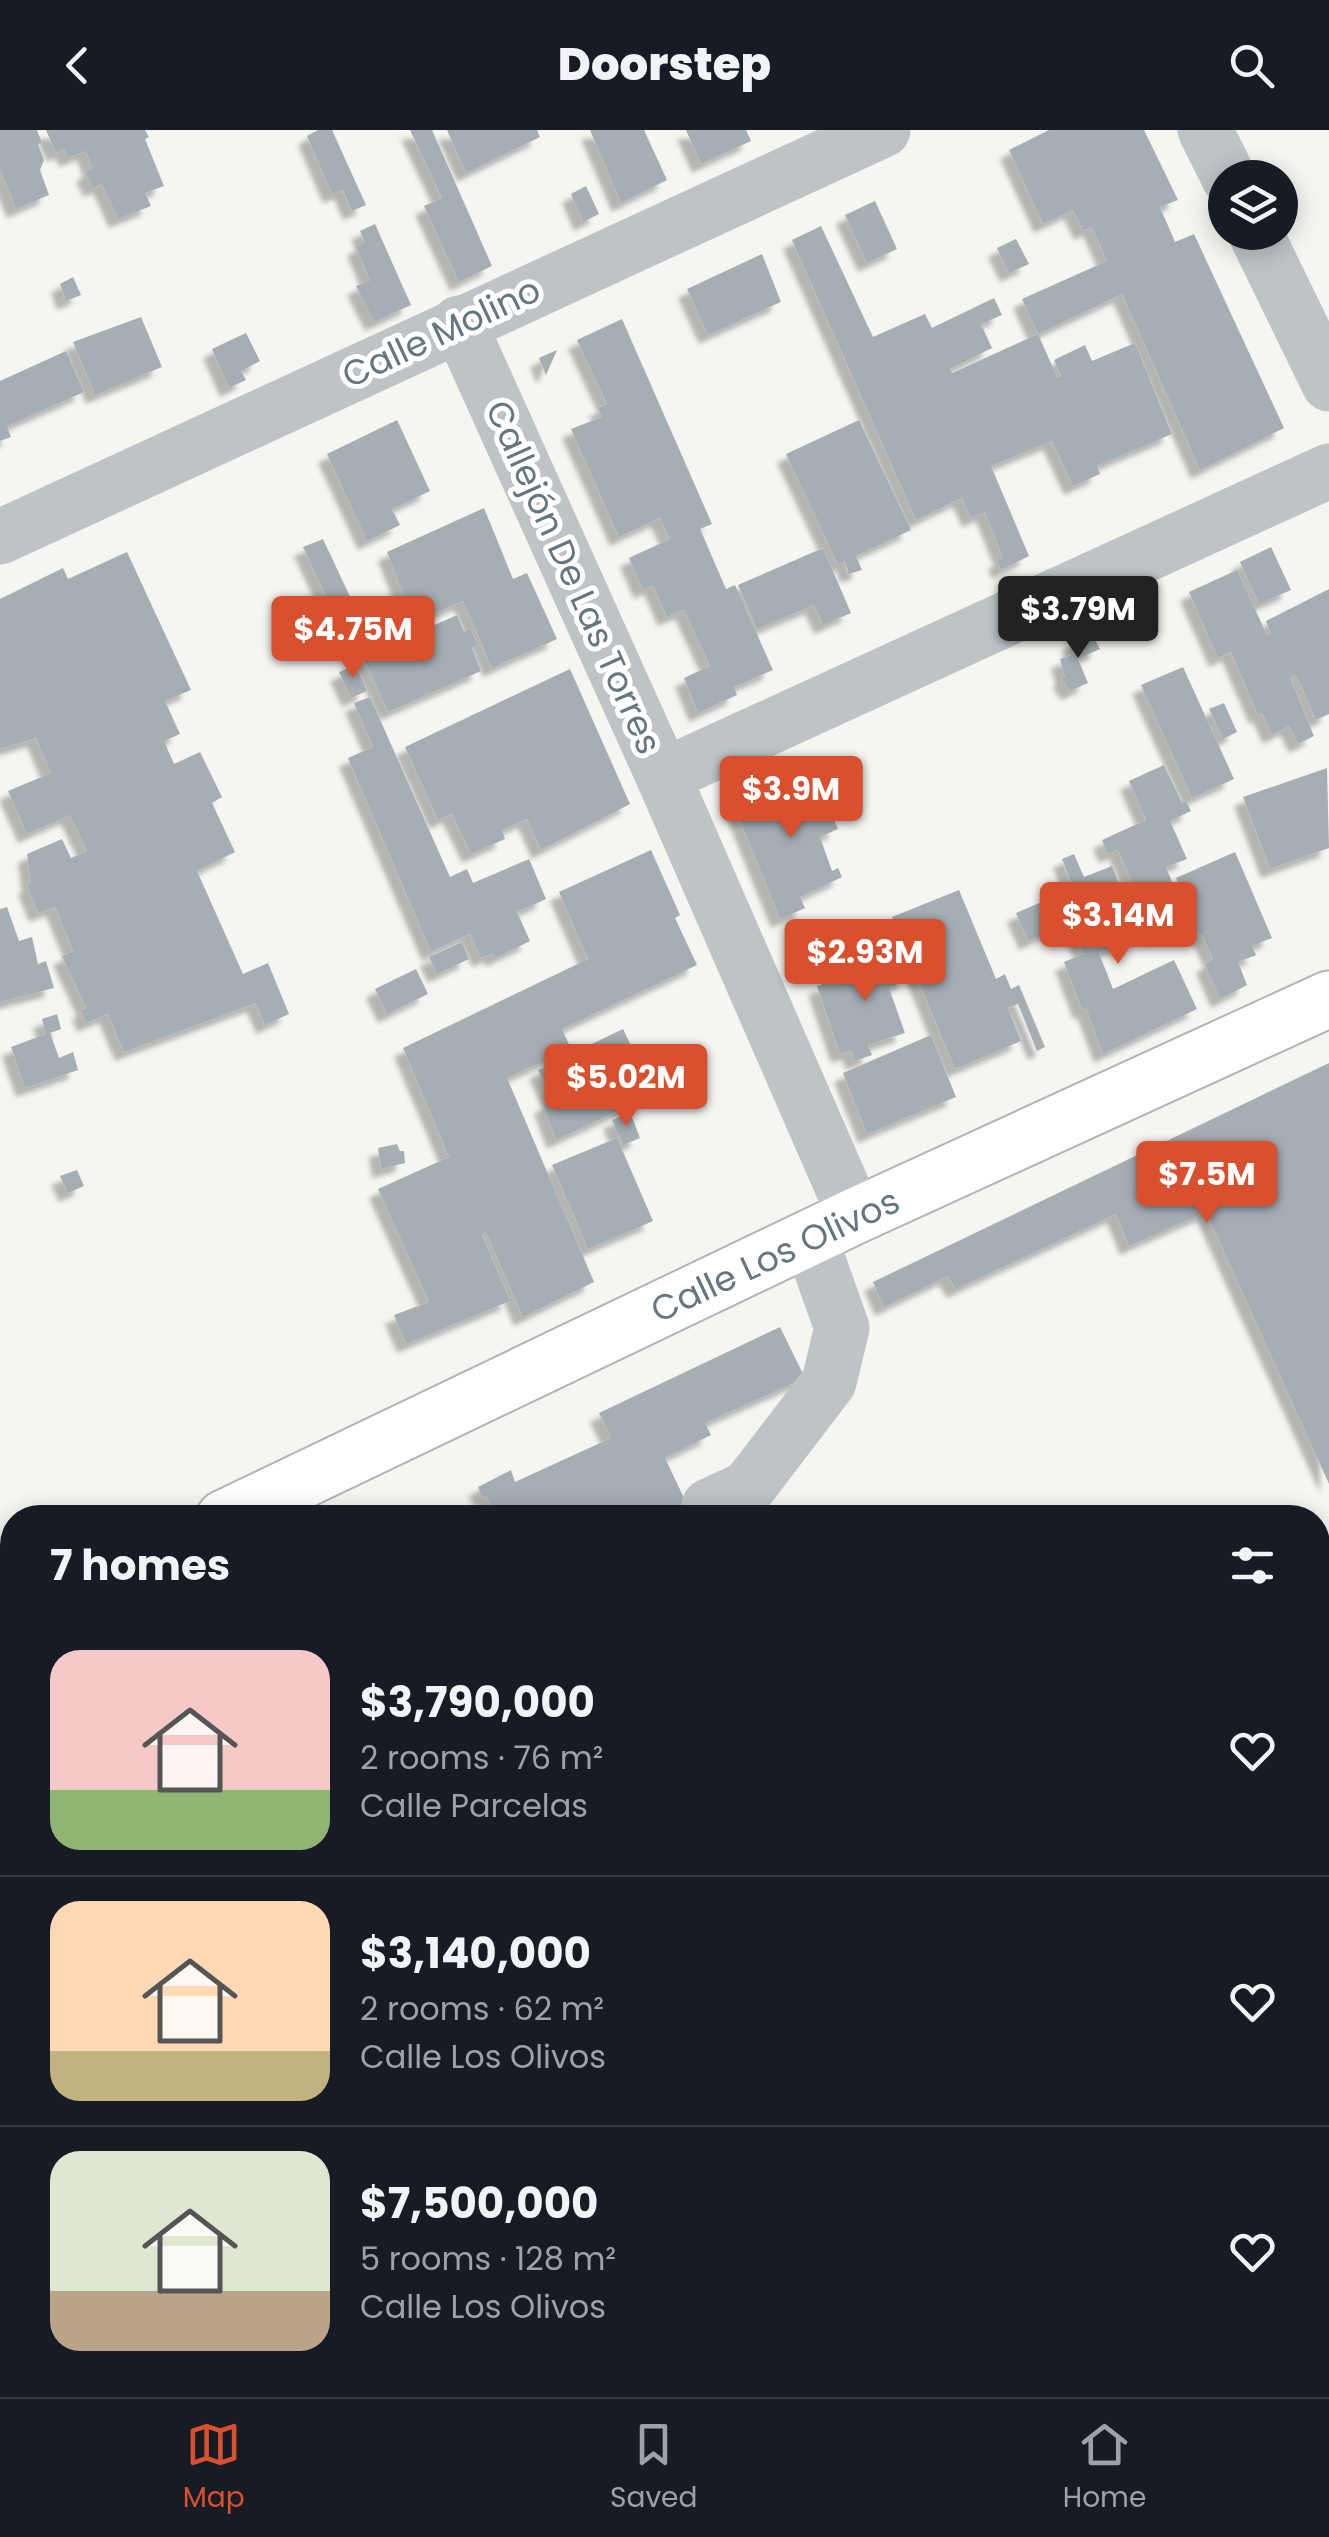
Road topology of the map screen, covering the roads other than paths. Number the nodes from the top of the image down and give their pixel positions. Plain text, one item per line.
1 (883, 130) edge
2 (1206, 130) edge
3 (1220, 160) edge
4 (1264, 250) edge
5 (460, 322) junction
6 (1329, 384) edge
7 (1329, 471) edge
8 (0, 537) edge
9 (663, 776) junction
10 (1329, 999) edge
11 (832, 1227) junction
12 (254, 1505) edge
13 (711, 1505) edge

1 - 5 street, Calle Molino
2 - 3 street
4 - 6 street
5 - 8 street, Calle Molino
5 - 9 street, Callejón De Las Torres
7 - 9 street
9 - 11 street, Callejón De Las Torres
10 - 11 main road, Calle Los Olivos
11 - 12 main road, Calle Los Olivos
11 - 13 street, Callejón De Las Torres

